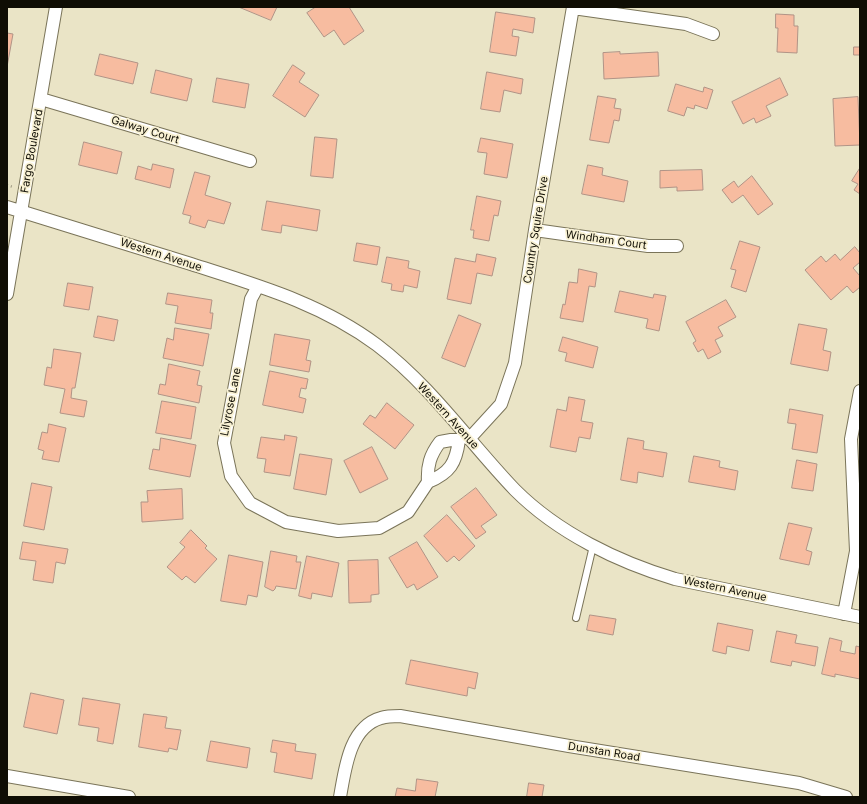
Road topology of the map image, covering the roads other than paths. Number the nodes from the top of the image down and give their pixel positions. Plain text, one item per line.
1 (56, 7) edge
2 (573, 7) edge
3 (713, 34) dead end
4 (41, 98) junction
5 (250, 161) dead end
6 (7, 207) edge
7 (22, 211) junction
8 (535, 230) junction
9 (677, 246) dead end
10 (258, 286) junction
11 (7, 294) edge
12 (860, 392) edge
13 (464, 437) junction
14 (428, 482) junction
15 (594, 546) junction
16 (844, 614) junction
17 (860, 617) edge
18 (576, 618) dead end
19 (7, 776) edge
20 (129, 797) edge
21 (340, 797) edge
22 (846, 797) edge

1 - 4 street, Fargo Boulevard
2 - 3 street
2 - 8 street, Country Squire Drive
4 - 5 street, Galway Court
4 - 7 street, Fargo Boulevard
6 - 7 street, Western Avenue
7 - 10 street, Western Avenue
7 - 11 street, Fargo Boulevard
8 - 9 street, Windham Court
8 - 13 street, Country Squire Drive
10 - 13 street, Western Avenue
10 - 14 street, Lilyrose Lane
12 - 16 street
13 - 14 street
13 - 14 street
13 - 15 street, Western Avenue
15 - 16 street, Western Avenue
15 - 18 lane
16 - 17 street, Western Avenue
19 - 20 street
21 - 22 street, Dunstan Road

